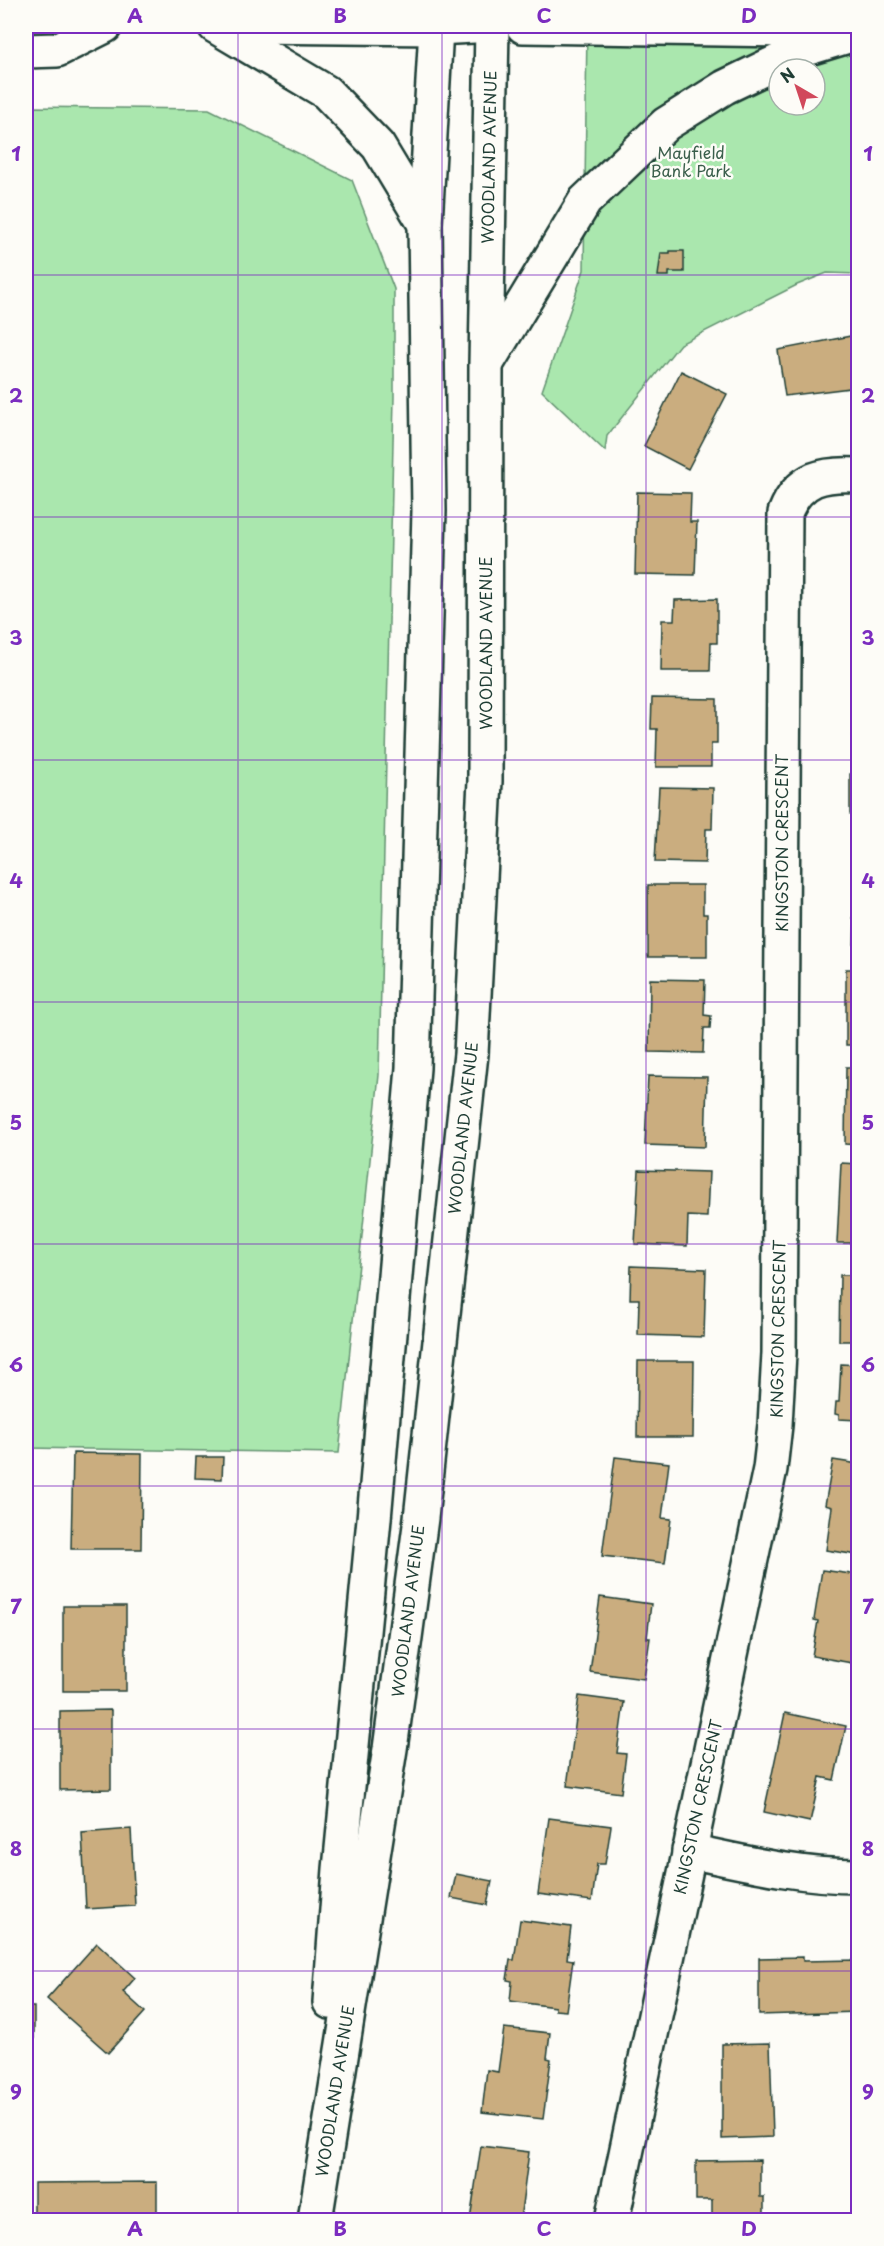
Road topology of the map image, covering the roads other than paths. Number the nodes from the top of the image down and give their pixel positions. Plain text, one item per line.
1 (105, 26) edge
2 (215, 26) edge
3 (241, 26) edge
4 (474, 26) edge
5 (492, 26) edge
6 (523, 26) edge
7 (846, 26) edge
8 (436, 27) edge
9 (858, 31) edge
10 (26, 51) edge
11 (425, 224) junction
12 (486, 364) junction
13 (858, 475) edge
14 (688, 1851) junction
15 (858, 1876) edge
16 (314, 2220) edge
17 (612, 2220) edge

1 - 10 main road
2 - 11 main road
3 - 8 main road
4 - 8 main road
5 - 12 main road, WOODLAND AVENUE
6 - 9 main road
7 - 9 main road
8 - 11 main road, WOODLAND AVENUE
9 - 12 main road
11 - 16 main road, WOODLAND AVENUE
12 - 16 main road, WOODLAND AVENUE
13 - 14 main road, KINGSTON CRESCENT
14 - 15 main road
14 - 17 main road, KINGSTON CRESCENT

